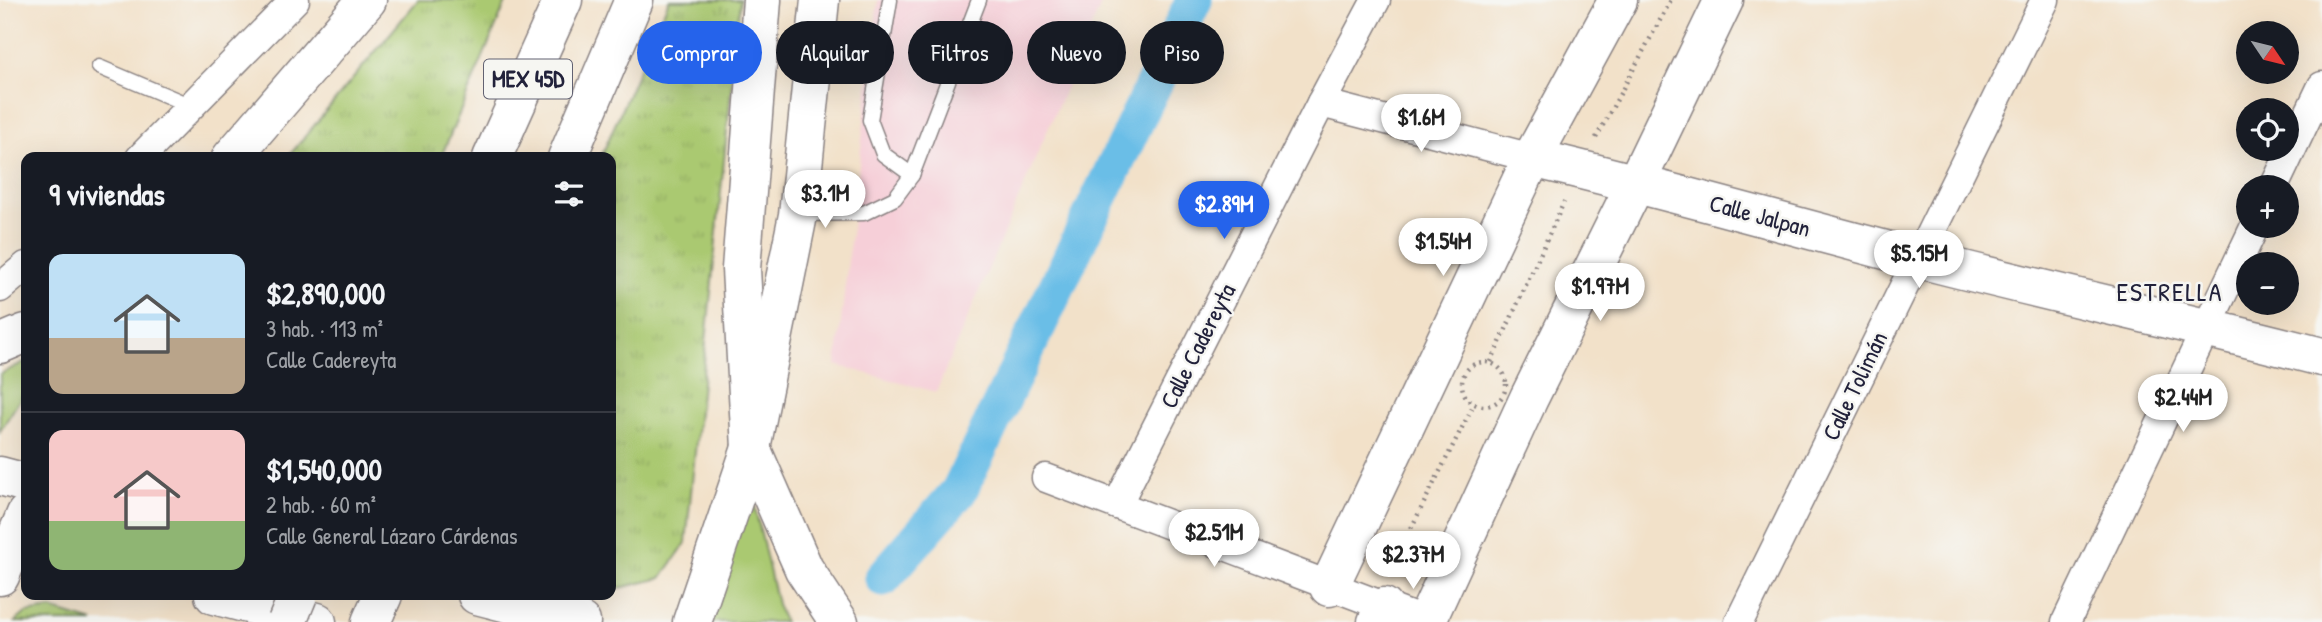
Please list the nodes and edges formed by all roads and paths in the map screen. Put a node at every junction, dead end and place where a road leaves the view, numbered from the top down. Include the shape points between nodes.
1 (295, 0) edge
2 (367, 0) edge
3 (563, 0) edge
4 (634, 0) edge
5 (762, 0) edge
6 (820, 0) edge
7 (890, 0) edge
8 (979, 0) edge
9 (1376, 0) edge
10 (1618, 0) edge
11 (1671, 0) edge
12 (1724, 0) edge
13 (2045, 0) edge
14 (99, 67) dead end
15 (2322, 86) edge
16 (1321, 103) junction
17 (191, 106) junction
18 (146, 152) edge
19 (236, 152) edge
20 (495, 152) edge
21 (570, 152) edge
22 (1532, 158) junction
23 (1580, 169) junction
24 (912, 175) junction
25 (2280, 175) edge
26 (1636, 183) junction
27 (798, 215) junction
28 (2249, 238) edge
29 (1917, 259) junction
30 (21, 270) edge
31 (0, 288) edge
32 (2207, 327) junction
33 (21, 335) edge
34 (0, 344) edge
35 (2322, 357) edge
36 (1491, 362) junction
37 (1474, 404) junction
38 (751, 448) junction
39 (0, 476) edge
40 (1046, 478) dead end
41 (21, 482) edge
42 (1117, 505) junction
43 (1329, 587) junction
44 (233, 600) edge
45 (296, 600) edge
46 (381, 600) edge
47 (496, 600) edge
48 (1378, 610) edge
49 (287, 622) edge
50 (317, 622) edge
51 (372, 622) edge
52 (581, 622) edge
53 (692, 622) edge
54 (839, 622) edge
55 (1426, 622) edge
56 (1739, 622) edge
57 (2066, 622) edge

1 - 17 street
2 - 19 main road
3 - 20 main road, MEX 45D
4 - 21 main road, MEX 45D
5 - 38 main road via 741,269
6 - 27 main road
7 - 24 lane via 870,120 883,154
8 - 24 lane
9 - 16 street, Calle Cadereyta
10 - 22 main road
11 - 23 path
12 - 26 main road
13 - 29 street, Calle Tolimán
14 - 17 lane
15 - 25 street
16 - 22 street, Calle Jalpan
16 - 42 street, Calle Cadereyta
17 - 18 street
22 - 23 main road, Calle Jalpan
22 - 43 main road
23 - 26 main road, Calle Jalpan
23 - 36 path
24 - 27 lane via 895,198 864,214
26 - 29 main road, Calle Jalpan
26 - 55 main road via 1529,398
27 - 38 main road
28 - 32 street
29 - 32 main road, Calle Jalpan
29 - 56 street, Calle Tolimán
30 - 31 street
32 - 35 main road, Calle Jalpan
32 - 57 street
33 - 34 main road
36 - 37 path via 1481,361 1465,372 1462,390
36 - 37 path via 1504,374 1506,389 1492,405
37 - 48 path
38 - 53 main road
38 - 54 main road via 804,569
39 - 41 main road
40 - 42 street
42 - 43 street
43 - 48 street
44 - 50 main road
45 - 49 main road, bridge
46 - 51 main road
47 - 52 main road
48 - 55 street

